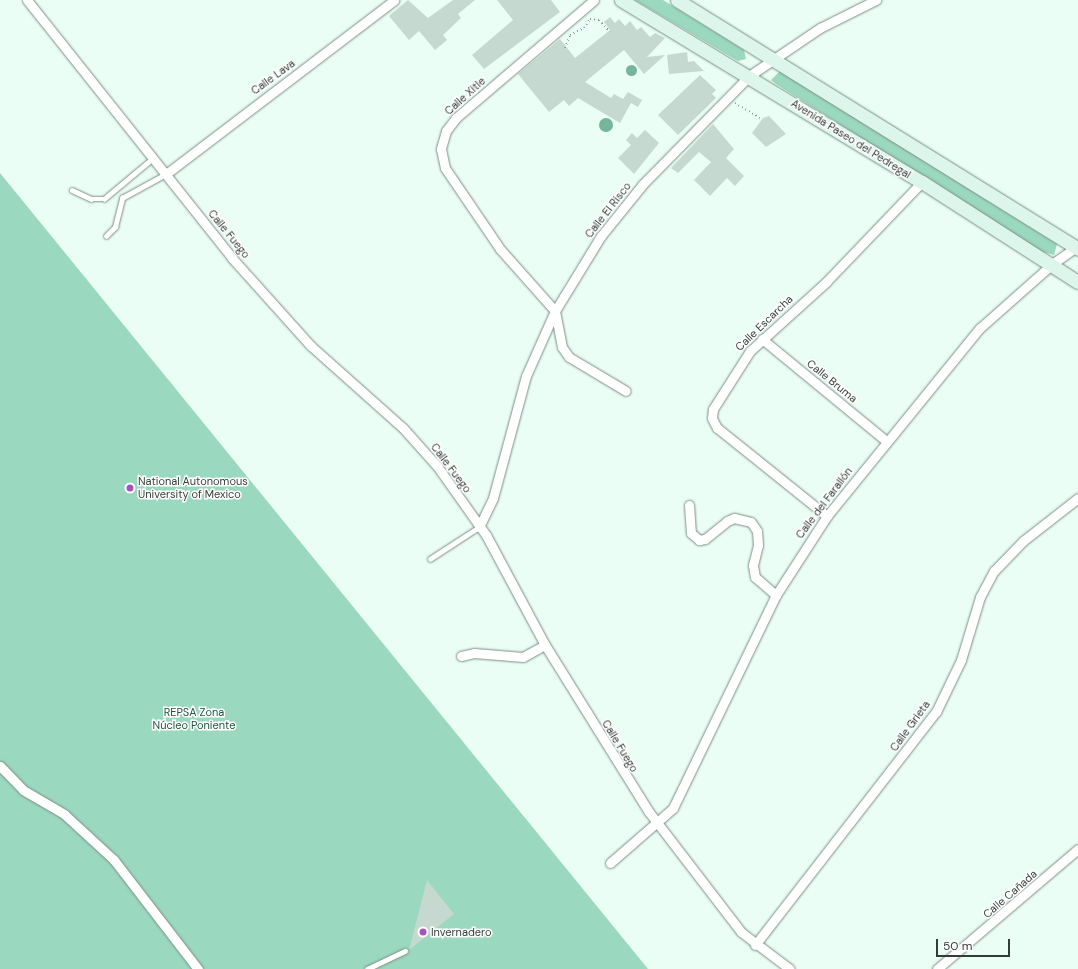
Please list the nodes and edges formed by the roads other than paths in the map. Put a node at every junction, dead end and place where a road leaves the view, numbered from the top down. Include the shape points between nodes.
1 (27, 0) edge
2 (394, 0) edge
3 (594, 0) edge
4 (622, 0) edge
5 (677, 0) edge
6 (876, 0) edge
7 (770, 58) junction
8 (749, 76) junction
9 (153, 158) junction
10 (166, 174) junction
11 (922, 182) junction
12 (72, 190) dead end
13 (106, 236) dead end
14 (1077, 248) edge
15 (1052, 264) junction
16 (1078, 282) edge
17 (556, 311) junction
18 (762, 339) junction
19 (626, 392) dead end
20 (886, 441) junction
21 (1078, 498) edge
22 (689, 505) dead end
23 (827, 516) junction
24 (479, 527) junction
25 (430, 559) dead end
26 (776, 595) junction
27 (545, 645) junction
28 (461, 656) dead end
29 (0, 766) edge
30 (658, 825) junction
31 (1078, 849) edge
32 (610, 863) dead end
33 (755, 945) junction
34 (405, 951) dead end
35 (198, 969) edge
36 (367, 969) edge
37 (790, 969) edge
38 (937, 969) edge

1 - 9 street, Calle Fuego
2 - 10 street, Calle Lava
3 - 17 street, Calle Xitle via 456,118 446,131 441,149 445,168 500,249
4 - 8 main road, Avenida Paseo del Pedregal
5 - 7 main road
6 - 7 street, Calle El Risco
7 - 8 street, Calle El Risco
7 - 14 main road
8 - 11 main road, Avenida Paseo del Pedregal
8 - 17 street, Calle El Risco via 643,184 601,236
9 - 10 street, Calle Fuego
9 - 12 lane via 104,199 90,199
10 - 13 lane via 122,198 117,208 117,223
10 - 24 street, Calle Fuego via 232,258 311,346 403,428 437,466
11 - 15 main road, Avenida Paseo del Pedregal
11 - 18 street, Calle Escarcha via 826,282
14 - 15 street, Calle del Farallón
15 - 16 main road, Avenida Paseo del Pedregal
15 - 20 street, Calle del Farallón via 980,328
17 - 19 street via 562,347 569,356
17 - 24 street, Calle El Risco via 526,376 493,498
18 - 20 street, Calle Bruma
18 - 23 street, Calle Escarcha via 739,364 719,397 712,418 717,428
20 - 23 street, Calle del Farallón
21 - 33 street, Calle Grieta via 1023,541 994,571 980,597 961,660 936,712
22 - 26 street via 690,533 699,540 705,539 730,520 751,522 757,531 758,545 753,565 755,577
23 - 26 street, Calle del Farallón
24 - 25 lane
24 - 27 street, Calle Fuego
26 - 30 street, Calle del Farallón via 691,777 673,808
27 - 28 street via 523,657 474,653
27 - 30 street, Calle Fuego via 626,779
29 - 35 street via 23,790 64,814 114,860
30 - 32 street, Calle del Farallón
30 - 33 street, Calle Fuego via 705,888
31 - 38 street, Calle Cañada
33 - 37 street, Calle Fuego
34 - 36 lane

